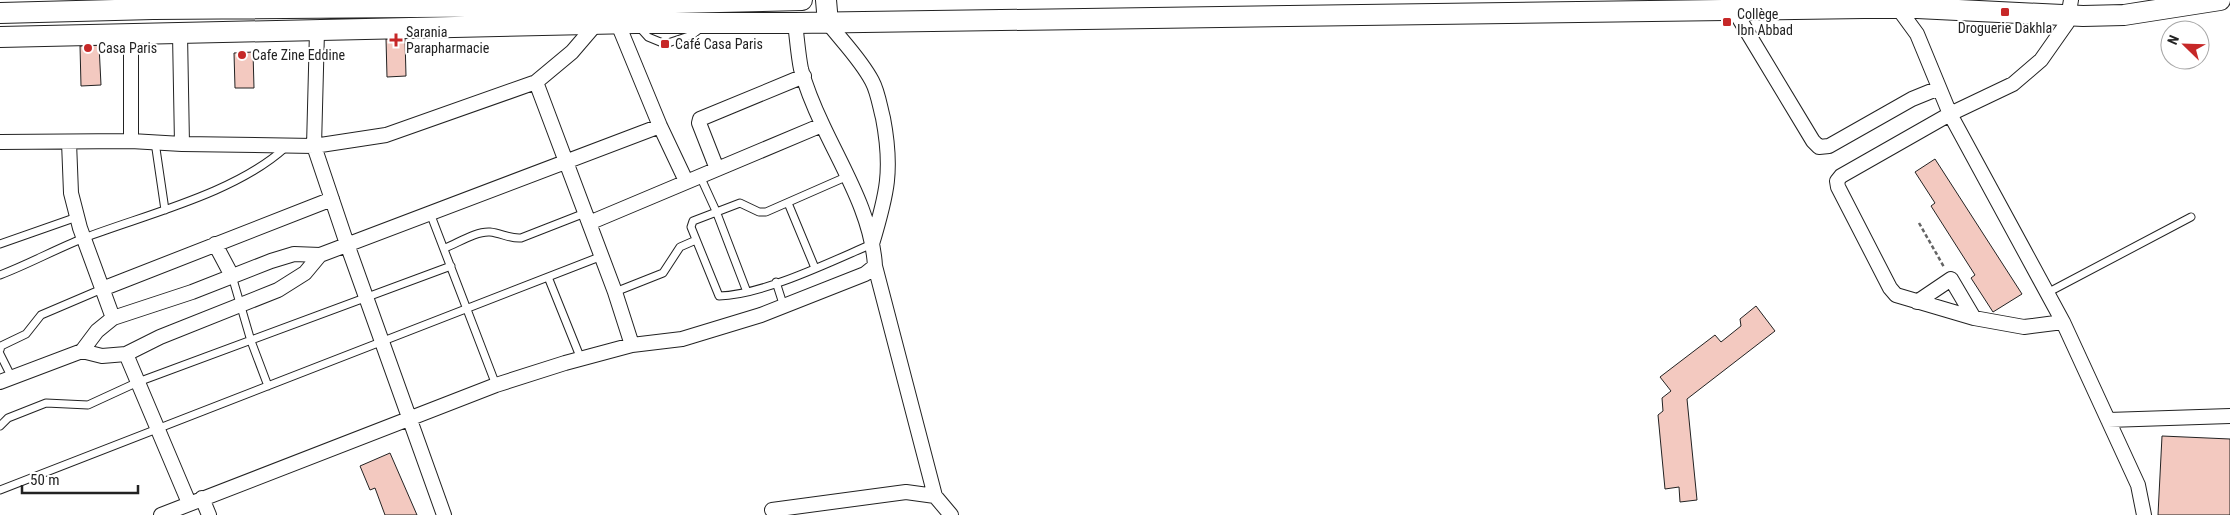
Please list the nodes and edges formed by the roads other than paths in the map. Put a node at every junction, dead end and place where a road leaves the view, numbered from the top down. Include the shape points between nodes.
1 (802, 0) edge
2 (826, 0) edge
3 (2220, 0) edge
4 (541, 3) edge
5 (1908, 4) edge
6 (153, 5) edge
7 (268, 5) edge
8 (49, 6) edge
9 (2070, 8) edge
10 (1734, 10) junction
11 (0, 13) edge
12 (626, 23) junction
13 (795, 23) junction
14 (828, 23) junction
15 (596, 24) junction
16 (317, 31) junction
17 (153, 34) junction
18 (180, 34) junction
19 (1917, 34) junction
20 (131, 36) junction
21 (0, 37) edge
22 (804, 76) junction
23 (536, 82) junction
24 (1939, 88) junction
25 (1950, 114) junction
26 (822, 125) junction
27 (660, 126) junction
28 (131, 141) junction
29 (0, 142) edge
30 (69, 142) junction
31 (155, 142) junction
32 (182, 144) junction
33 (288, 145) junction
34 (314, 146) junction
35 (566, 162) junction
36 (717, 169) junction
37 (700, 176) junction
38 (848, 176) junction
39 (686, 181) junction
40 (332, 199) junction
41 (788, 203) junction
42 (165, 210) junction
43 (716, 211) junction
44 (430, 213) junction
45 (77, 216) junction
46 (2191, 217) dead end
47 (587, 218) junction
48 (84, 238) junction
49 (696, 240) junction
50 (0, 244) edge
51 (215, 244) junction
52 (347, 244) junction
53 (872, 244) junction
54 (445, 248) junction
55 (320, 255) junction
56 (602, 256) junction
57 (451, 266) junction
58 (875, 266) junction
59 (815, 268) junction
60 (0, 275) edge
61 (232, 276) junction
62 (548, 277) junction
63 (776, 282) junction
64 (102, 289) junction
65 (615, 292) junction
66 (747, 292) junction
67 (2047, 292) junction
68 (367, 298) junction
69 (1916, 302) junction
70 (240, 306) junction
71 (784, 306) junction
72 (466, 309) junction
73 (112, 318) junction
74 (1974, 318) junction
75 (2063, 322) junction
76 (251, 341) junction
77 (383, 342) junction
78 (632, 346) junction
79 (0, 350) edge
80 (82, 351) junction
81 (0, 354) edge
82 (126, 354) junction
83 (581, 359) junction
84 (6, 380) edge
85 (138, 382) junction
86 (268, 386) junction
87 (496, 386) junction
88 (2230, 416) edge
89 (411, 418) junction
90 (2108, 420) junction
91 (0, 426) edge
92 (157, 428) junction
93 (0, 490) edge
94 (935, 496) junction
95 (196, 501) junction
96 (772, 510) dead end
97 (161, 515) edge
98 (209, 515) edge
99 (444, 515) edge
100 (951, 515) edge
101 (2144, 515) edge

1 - 4 main road
2 - 14 main road
3 - 9 main road via 2124,15
4 - 7 main road
5 - 9 main road
5 - 10 main road
5 - 19 street
5 - 19 street
6 - 7 main road
6 - 8 main road
6 - 17 street
8 - 11 main road
9 - 25 street via 2067,23 2042,60 2013,84
10 - 14 main road
10 - 24 street via 1819,147 1829,146 1912,99
12 - 13 main road
12 - 15 main road
12 - 27 street
13 - 14 main road
13 - 22 street
14 - 53 street via 873,82 881,108 889,175
15 - 16 main road
15 - 23 street via 572,52
16 - 18 main road
16 - 34 street
17 - 18 main road
17 - 20 main road
18 - 32 street
19 - 24 street
20 - 21 main road
20 - 28 street
22 - 26 street
22 - 36 street via 700,119
23 - 34 street via 386,135
23 - 35 street
24 - 25 street
25 - 67 street
25 - 69 street via 1837,181 1890,288 1896,295
26 - 36 street
26 - 38 street
27 - 35 street
27 - 39 street
28 - 30 street
28 - 31 street
29 - 30 street
30 - 45 street via 71,193
31 - 32 street
31 - 42 lane
32 - 33 street
33 - 34 street
33 - 42 lane via 256,171
34 - 40 street
35 - 44 street
35 - 47 street
36 - 37 street
37 - 39 street
37 - 43 lane
38 - 41 lane
38 - 53 street
39 - 47 street
40 - 51 street
40 - 52 street
41 - 43 lane via 766,212 740,204
41 - 59 lane
42 - 48 lane
43 - 49 lane via 691,224
43 - 66 lane
44 - 52 street
44 - 54 lane
45 - 48 street
45 - 50 lane
46 - 67 lane
47 - 54 lane via 521,238 483,233
47 - 56 street
48 - 60 lane
48 - 64 street
49 - 65 lane via 680,247 663,273
49 - 66 lane via 719,296
51 - 61 street
51 - 64 street
52 - 55 street
52 - 68 street
53 - 58 street
53 - 59 lane
54 - 57 lane
55 - 61 street via 294,254
55 - 70 street via 305,273 278,290
56 - 62 lane
56 - 65 street
57 - 68 lane
57 - 72 lane
58 - 71 street via 865,274
58 - 94 street
59 - 63 lane
61 - 70 lane
61 - 73 street
62 - 72 lane
62 - 83 lane
63 - 66 lane
63 - 71 lane
64 - 73 street
64 - 79 lane via 41,315 26,334 1,346
65 - 78 street
67 - 75 street
68 - 76 lane
68 - 77 street
69 - 74 street
69 - 74 street via 1951,279
70 - 76 lane
70 - 82 street
71 - 78 street via 682,339
72 - 77 lane
72 - 87 lane
73 - 80 street
74 - 75 street via 2024,327
75 - 90 street
76 - 85 lane
76 - 86 lane
77 - 86 lane
77 - 89 street
78 - 83 street
80 - 82 street via 102,356
80 - 84 street
81 - 84 lane
82 - 85 street
83 - 87 street
85 - 91 lane via 88,405 46,403 8,418
85 - 92 street
86 - 92 lane
87 - 89 street
88 - 90 street
89 - 95 street
89 - 99 street
90 - 101 street via 2138,485
92 - 93 lane
92 - 95 street
94 - 96 street via 906,492
94 - 100 street
95 - 97 street
95 - 98 street

